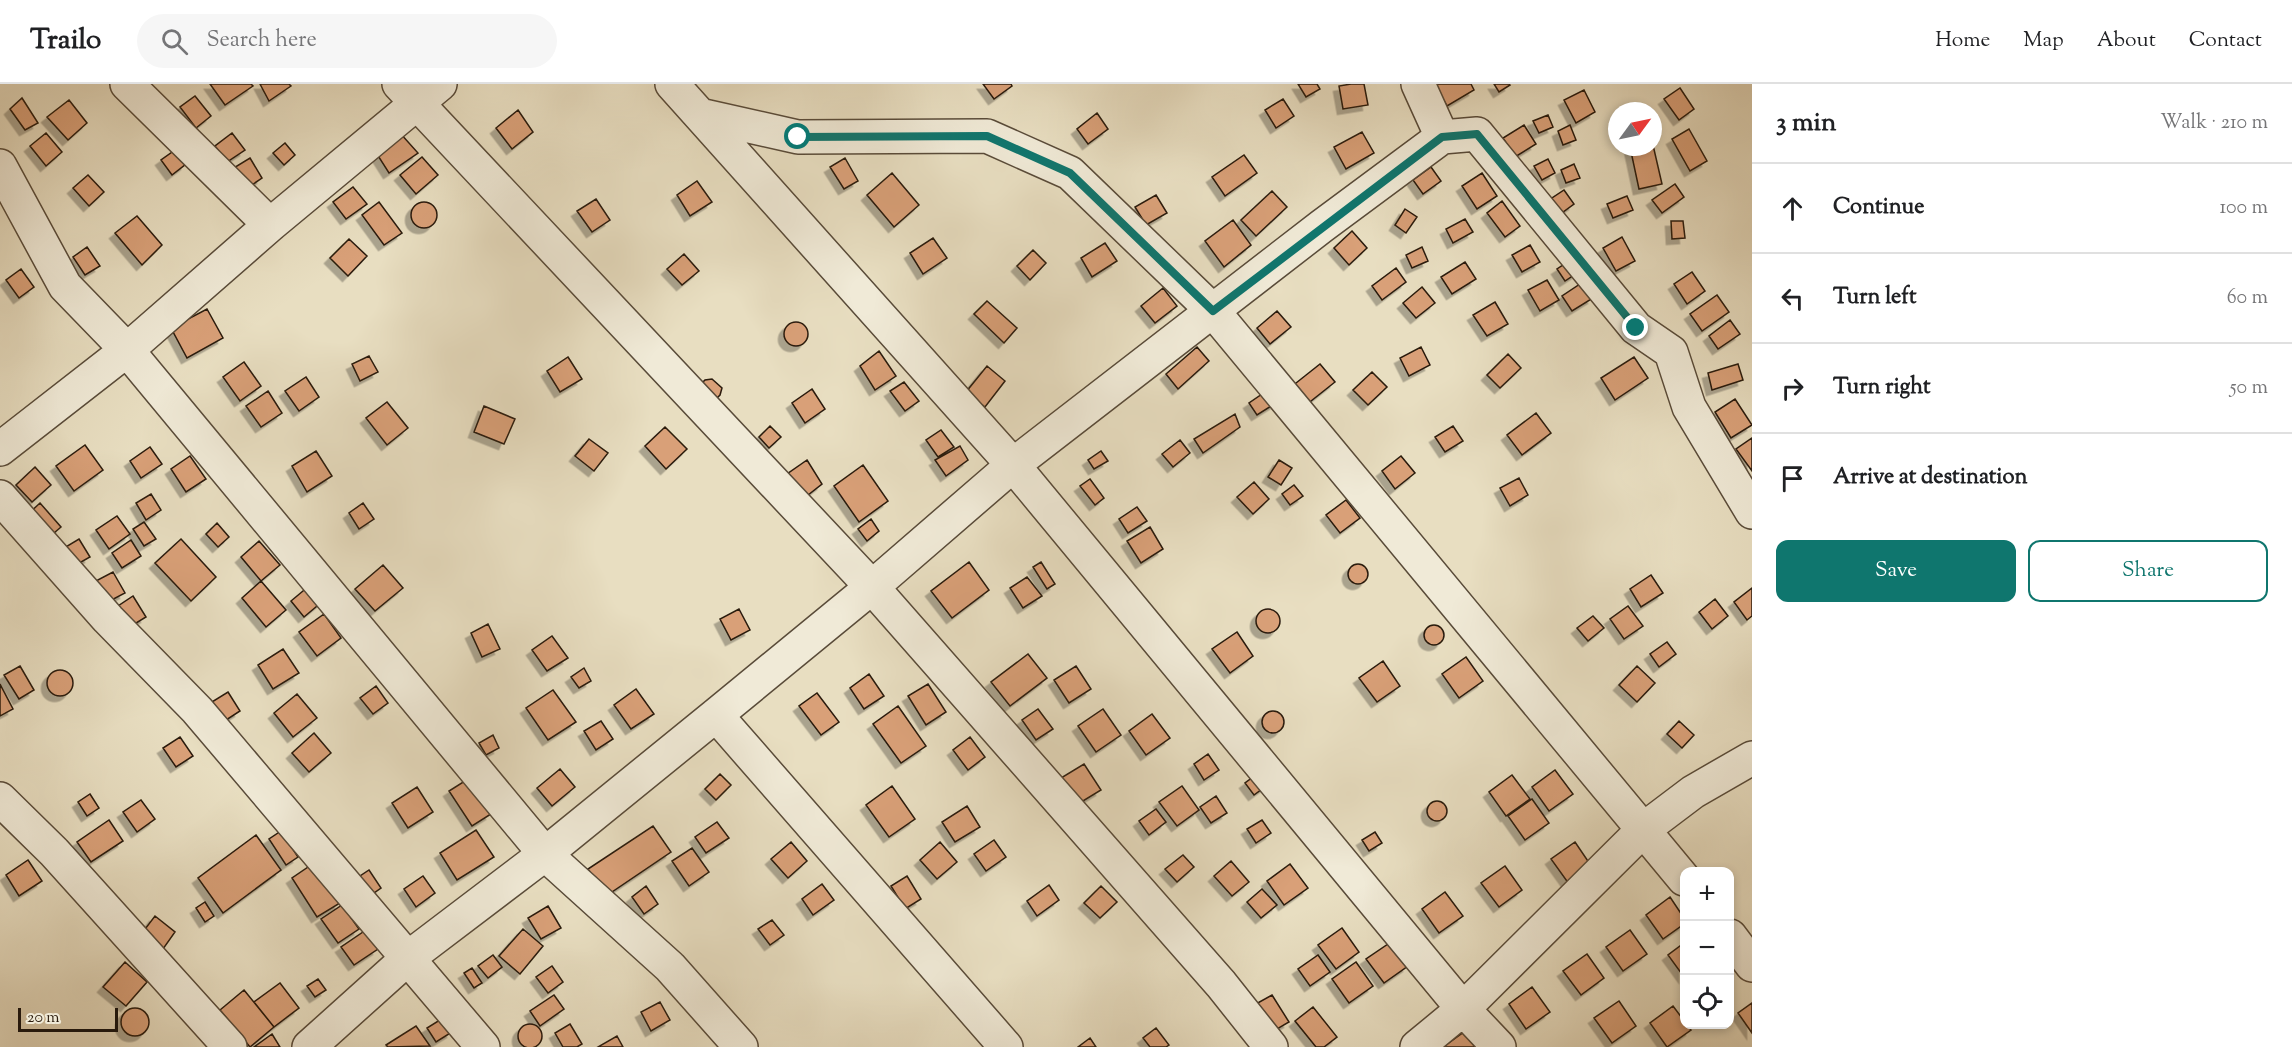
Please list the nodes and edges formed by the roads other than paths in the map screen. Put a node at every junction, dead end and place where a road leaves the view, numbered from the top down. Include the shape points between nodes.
1 (127, 84) edge
2 (672, 84) edge
3 (1418, 84) edge
4 (418, 90) edge
5 (700, 115) junction
6 (1442, 137) junction
7 (0, 166) edge
8 (270, 225) junction
9 (1213, 311) junction
10 (126, 350) junction
11 (0, 449) edge
12 (1013, 465) junction
13 (0, 497) edge
14 (1752, 512) edge
15 (872, 587) junction
16 (716, 715) junction
17 (1752, 758) edge
18 (0, 799) edge
19 (1644, 829) junction
20 (545, 854) junction
21 (1680, 874) edge
22 (1734, 941) edge
23 (408, 958) junction
24 (1752, 965) edge
25 (1463, 1009) junction
26 (230, 1047) edge
27 (309, 1047) edge
28 (483, 1047) edge
29 (741, 1047) edge
30 (1006, 1047) edge
31 (1271, 1047) edge
32 (1417, 1047) edge
33 (1499, 1047) edge

1 - 8 street
2 - 5 street
3 - 6 street
4 - 8 street
4 - 15 street
5 - 9 street via 798,137 987,136 1070,173
5 - 12 street
6 - 9 street
6 - 14 street via 1477,134 1636,328 1671,352 1689,407
7 - 10 street via 65,286
8 - 10 street
9 - 12 street
9 - 19 street
10 - 11 street
10 - 20 street
12 - 15 street
12 - 25 street
13 - 23 street via 108,619 197,710
15 - 16 street
15 - 31 street via 1221,984
16 - 20 street
16 - 30 street
17 - 19 street via 1693,792
18 - 26 street via 54,852
19 - 21 street
19 - 25 street
20 - 23 street
20 - 29 street via 670,967
22 - 24 street
23 - 27 street
23 - 28 street
25 - 32 street
25 - 33 street

